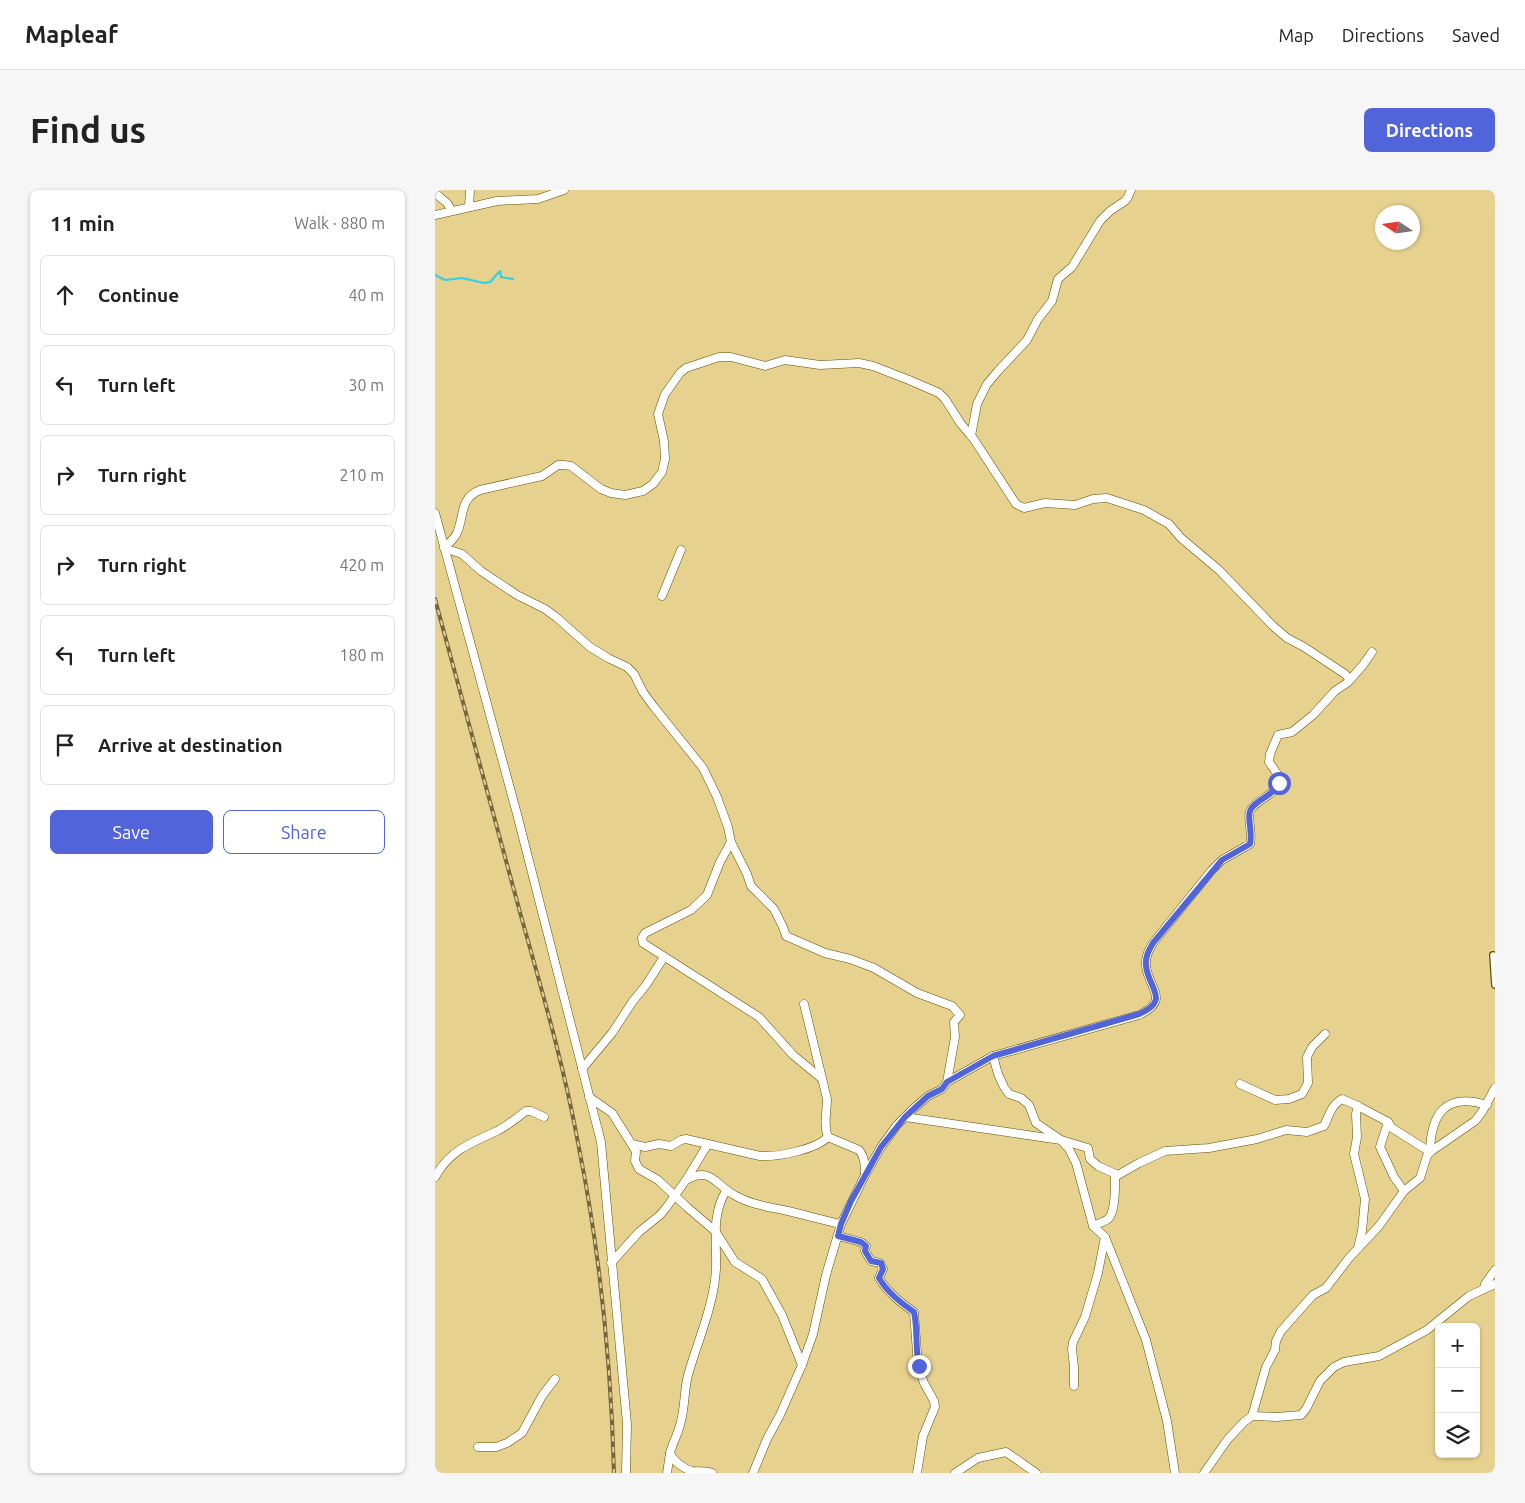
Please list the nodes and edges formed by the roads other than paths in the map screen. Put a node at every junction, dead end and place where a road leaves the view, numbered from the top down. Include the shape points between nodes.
1 (470, 190) edge
2 (564, 190) edge
3 (1131, 190) edge
4 (435, 193) edge
5 (469, 207) junction
6 (452, 211) junction
7 (435, 215) edge
8 (971, 436) junction
9 (435, 513) edge
10 (444, 548) junction
11 (681, 550) dead end
12 (662, 596) dead end
13 (1372, 652) dead end
14 (1349, 681) junction
15 (731, 842) junction
16 (1493, 955) dead end
17 (664, 957) junction
18 (1495, 985) edge
19 (804, 1004) dead end
20 (1325, 1034) dead end
21 (993, 1056) junction
22 (582, 1069) junction
23 (821, 1078) junction
24 (947, 1082) junction
25 (1240, 1084) dead end
26 (1495, 1088) edge
27 (589, 1097) junction
28 (1487, 1105) junction
29 (1358, 1106) junction
30 (544, 1117) dead end
31 (905, 1117) junction
32 (1388, 1122) junction
33 (828, 1137) junction
34 (1061, 1140) junction
35 (632, 1144) junction
36 (708, 1144) junction
37 (1430, 1152) junction
38 (865, 1175) junction
39 (1115, 1175) junction
40 (435, 1177) edge
41 (686, 1180) junction
42 (726, 1191) junction
43 (1404, 1191) junction
44 (674, 1196) junction
45 (841, 1224) junction
46 (1093, 1226) junction
47 (715, 1231) junction
48 (838, 1236) junction
49 (1105, 1236) junction
50 (1358, 1248) junction
51 (611, 1263) junction
52 (1495, 1270) edge
53 (1495, 1284) edge
54 (1484, 1288) junction
55 (802, 1365) junction
56 (555, 1379) dead end
57 (1074, 1386) dead end
58 (1252, 1416) junction
59 (478, 1448) dead end
60 (670, 1453) junction
61 (626, 1473) edge
62 (667, 1473) edge
63 (712, 1473) edge
64 (753, 1473) edge
65 (917, 1473) edge
66 (955, 1473) edge
67 (1035, 1473) edge
68 (1175, 1473) edge
69 (1204, 1473) edge

1 - 5 street
2 - 5 street via 537,199 497,201
3 - 8 street via 1125,201 1100,221 1072,267 1058,279 1054,297 1027,340 987,384 977,404
4 - 6 street
5 - 6 street
6 - 7 street
8 - 10 street via 939,393 873,366 859,363 820,365 785,360 765,366 719,357 686,368 665,394 658,414 665,459 662,472 643,491 625,495 611,493 571,466 558,465 542,476 473,493 467,498 456,535
8 - 14 street via 1018,506 1045,503 1075,505 1107,498 1144,510 1169,524 1273,626 1347,676
9 - 10 street
10 - 15 street via 462,554 517,595 545,609 590,647 634,674 654,707 703,768 728,826
10 - 22 street
11 - 12 street
13 - 14 street
14 - 21 street via 1292,732 1278,735 1269,765 1279,783 1250,812 1250,844 1222,860 1212,870 1153,943 1147,956 1146,966 1155,988 1153,1006 1139,1014
15 - 17 street via 707,895 691,910 645,933 642,938 643,943
15 - 24 street via 751,886 774,909 786,936 825,953 874,968 917,993 952,1006 960,1015 954,1022 955,1037
16 - 18 street
17 - 22 street via 612,1033
17 - 23 street via 759,1017 793,1055
19 - 23 street
20 - 25 street via 1312,1046 1307,1057 1308,1082 1302,1094 1275,1100
21 - 24 street
21 - 34 street via 1009,1094 1029,1105 1035,1123
22 - 27 street
23 - 33 street via 827,1099 825,1130
24 - 31 street
26 - 28 street
27 - 35 street via 612,1113
27 - 51 street via 601,1142
28 - 37 street via 1469,1127
28 - 37 street via 1468,1100 1444,1107 1433,1130
29 - 32 street
29 - 39 street via 1342,1099 1329,1112 1324,1126 1310,1132 1286,1130 1209,1148 1165,1151
29 - 50 street via 1354,1154 1365,1199
30 - 40 street via 526,1111 453,1154
31 - 34 street
31 - 38 street via 881,1147
32 - 37 street via 1392,1128
32 - 43 street via 1380,1147 1393,1177
33 - 36 street via 809,1147 770,1156
33 - 38 street via 863,1154
34 - 39 street via 1088,1148 1090,1159
34 - 46 street via 1076,1163
35 - 36 street via 671,1146 687,1139
35 - 44 street via 639,1169 659,1180
36 - 41 street
37 - 43 street via 1420,1178
38 - 45 street
39 - 46 street via 1110,1217
41 - 42 street via 703,1174 714,1179
41 - 44 street
42 - 45 street via 756,1204
42 - 47 street via 719,1205
43 - 50 street via 1379,1226
44 - 47 street
44 - 51 street via 660,1215 639,1232
45 - 48 street
46 - 49 street
47 - 55 street via 735,1262 762,1279
47 - 60 street via 715,1280 688,1377 681,1421
48 - 55 street
48 - 65 street via 866,1246 865,1251 871,1261 881,1263 883,1269 879,1278 884,1287 914,1312 917,1358 935,1401 923,1436
49 - 57 street via 1085,1317 1073,1342
49 - 68 street via 1146,1340 1165,1411
50 - 58 street via 1326,1288 1313,1295 1281,1331 1266,1367
51 - 61 street via 627,1424
52 - 54 street
53 - 54 street
54 - 58 street via 1417,1336 1379,1356 1351,1360 1334,1367 1320,1381 1301,1415
55 - 64 street
56 - 59 street via 522,1433 507,1443
58 - 69 street via 1228,1439
60 - 62 street
60 - 63 street via 691,1471
66 - 67 street via 978,1458 1006,1452

